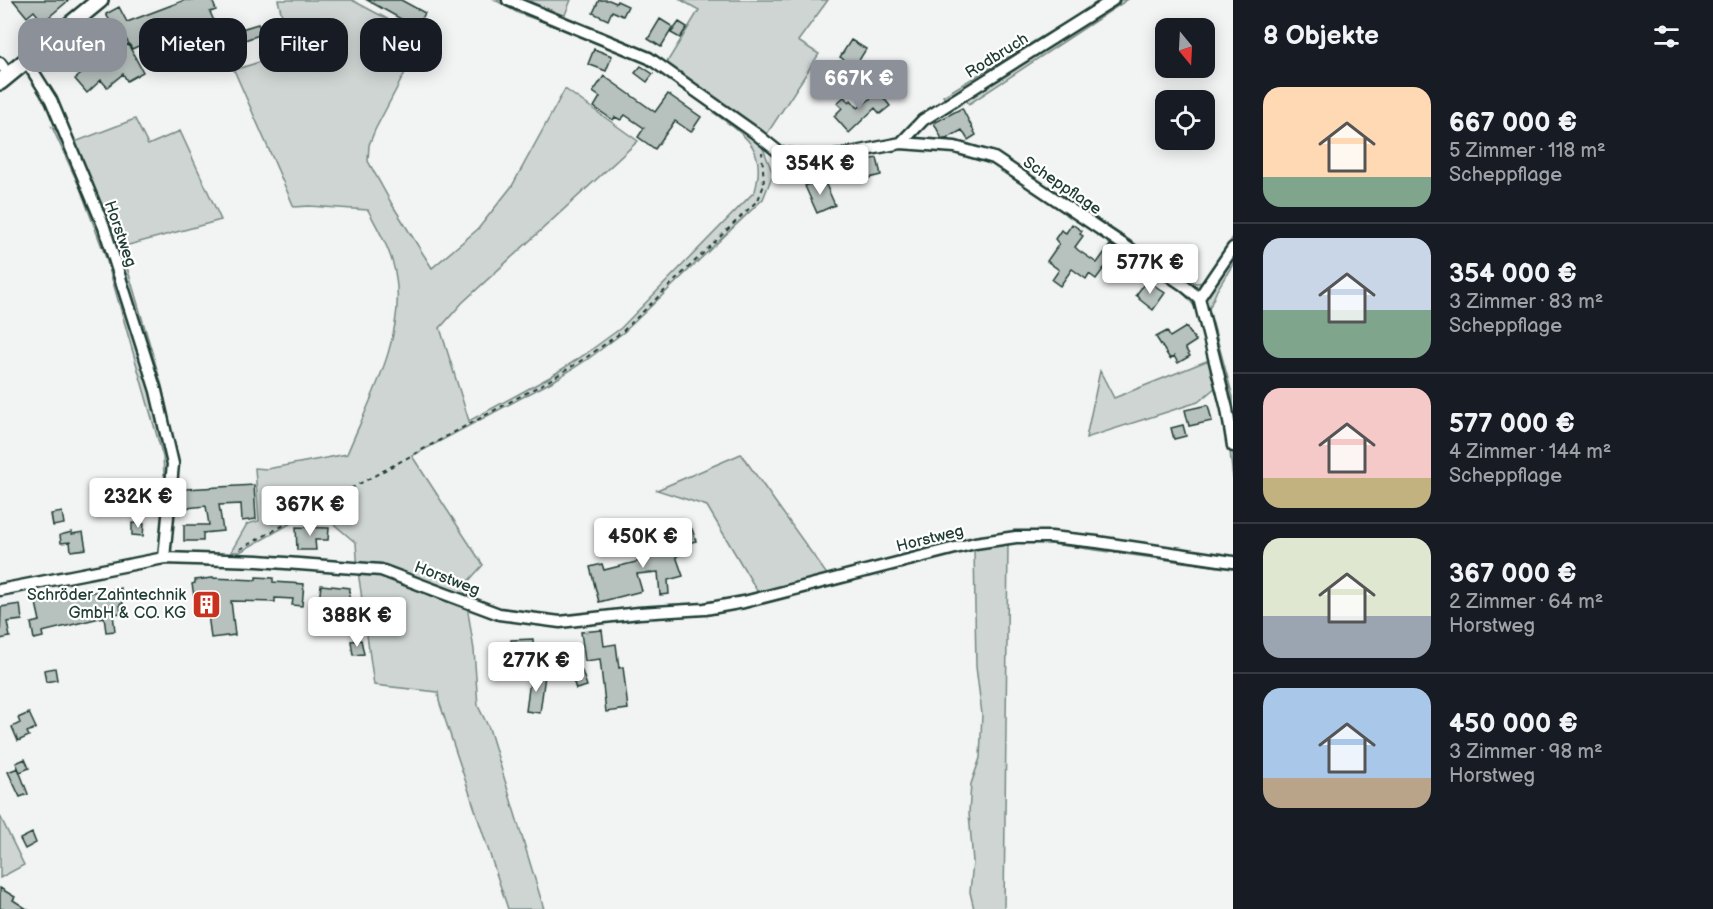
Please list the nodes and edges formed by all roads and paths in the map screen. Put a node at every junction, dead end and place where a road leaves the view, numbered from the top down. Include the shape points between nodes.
1 (100, 0) edge
2 (508, 0) edge
3 (1113, 0) edge
4 (79, 18) edge
5 (18, 69) edge
6 (33, 72) edge
7 (0, 82) edge
8 (913, 130) junction
9 (755, 133) junction
10 (901, 143) junction
11 (920, 144) junction
12 (1233, 248) edge
13 (1198, 298) junction
14 (1233, 446) edge
15 (164, 558) junction
16 (222, 559) junction
17 (1233, 562) edge
18 (0, 590) edge

1 - 4 main road
2 - 9 street, Scheppflage via 649,58
3 - 8 street, Rodbruch
5 - 7 main road
6 - 15 street, Horstweg via 51,100 104,227 156,391 173,464
8 - 10 street, Rodbruch
8 - 11 street
9 - 10 street, Scheppflage via 780,153 825,158
9 - 16 path via 764,168 764,185 758,200 623,331 550,380
10 - 11 street, Scheppflage
11 - 13 street, Scheppflage via 955,147 994,158
12 - 13 street
13 - 14 street
15 - 16 street, Horstweg
15 - 18 street
16 - 17 street, Horstweg via 381,570 499,614 560,622 705,609 975,543 1016,537 1086,540

